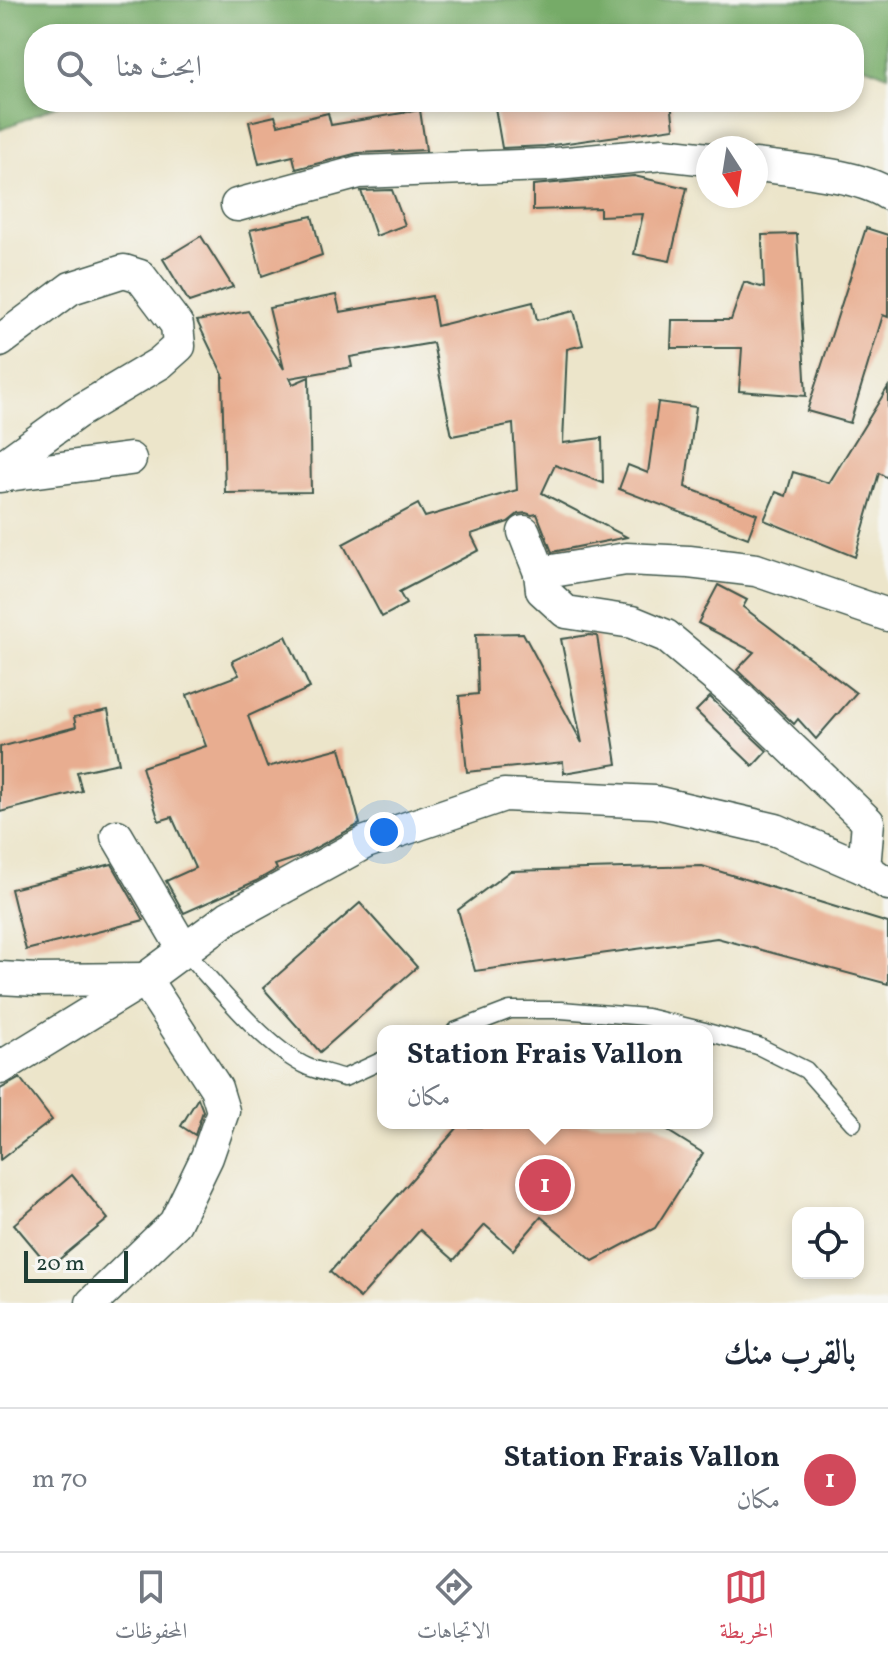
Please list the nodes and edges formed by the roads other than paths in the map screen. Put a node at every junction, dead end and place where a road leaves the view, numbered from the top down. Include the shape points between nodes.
1 (696, 158) edge
2 (768, 166) edge
3 (888, 194) edge
4 (237, 205) dead end
5 (0, 341) edge
6 (130, 459) dead end
7 (0, 468) edge
8 (0, 476) edge
9 (524, 532) dead end
10 (540, 573) junction
11 (888, 615) edge
12 (117, 836) dead end
13 (880, 866) edge
14 (184, 950) junction
15 (0, 978) edge
16 (145, 979) junction
17 (471, 1025) edge
18 (681, 1025) edge
19 (713, 1033) edge
20 (377, 1063) edge
21 (0, 1068) edge
22 (853, 1123) dead end
23 (92, 1303) edge

1 - 4 street via 663,154 546,165 359,172
2 - 3 street via 822,173
5 - 7 street via 71,288 124,271 140,276 177,325 179,346
6 - 8 street
9 - 10 street
10 - 11 street via 626,559 756,570
10 - 13 street via 542,590 566,612 632,622 666,636 731,690 868,822
12 - 14 street
13 - 14 street via 776,830 655,802 504,795 366,842 229,917
14 - 16 street
14 - 20 lane via 278,1048 306,1066 344,1078
15 - 16 street
16 - 21 street
16 - 23 street via 216,1088 223,1111 175,1223
17 - 18 lane via 510,1010 561,1010
19 - 22 lane via 758,1046 806,1070

